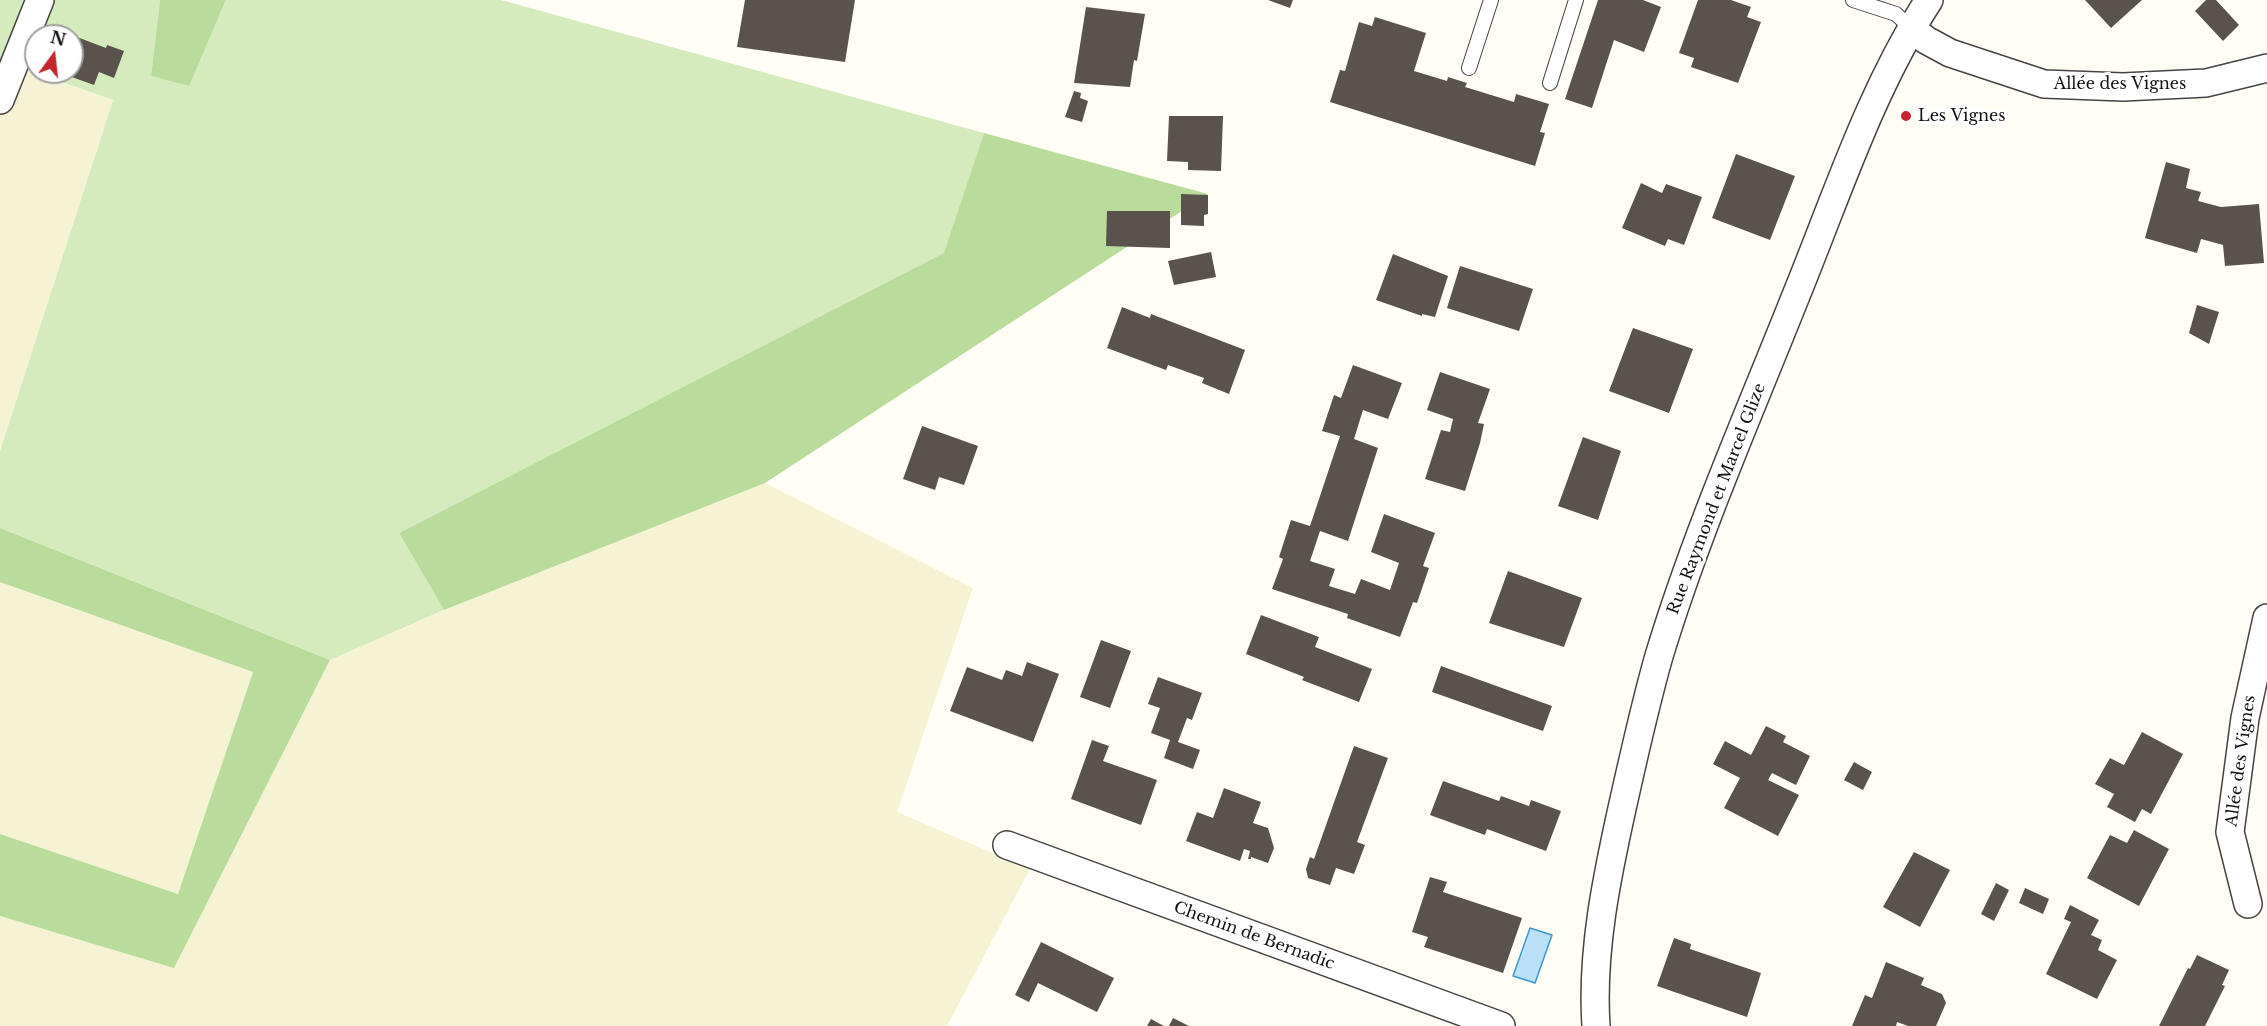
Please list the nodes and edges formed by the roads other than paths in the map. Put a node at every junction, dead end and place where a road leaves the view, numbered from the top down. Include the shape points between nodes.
1 (40, 0) edge
2 (1491, 0) edge
3 (1576, 0) edge
4 (1853, 0) edge
5 (1929, 0) edge
6 (1911, 28) junction
7 (1469, 68) dead end
8 (2267, 68) edge
9 (1550, 83) dead end
10 (0, 100) edge
11 (2267, 618) edge
12 (2256, 722) edge
13 (1007, 845) dead end
14 (2248, 904) dead end
15 (1501, 1026) edge
16 (1596, 1026) edge

1 - 10 street
2 - 7 lane
3 - 9 lane
4 - 6 lane via 1896,14
5 - 6 street, Rue Raymond et Marcel Glize
6 - 8 street, Allée des Vignes via 1950,53 2044,84 2122,87 2206,83
6 - 16 street, Rue Raymond et Marcel Glize via 1879,89 1679,594 1636,744 1607,885 1596,957
11 - 12 street, Allée des Vignes
12 - 14 street, Allée des Vignes via 2230,832
13 - 15 street, Chemin de Bernadic

